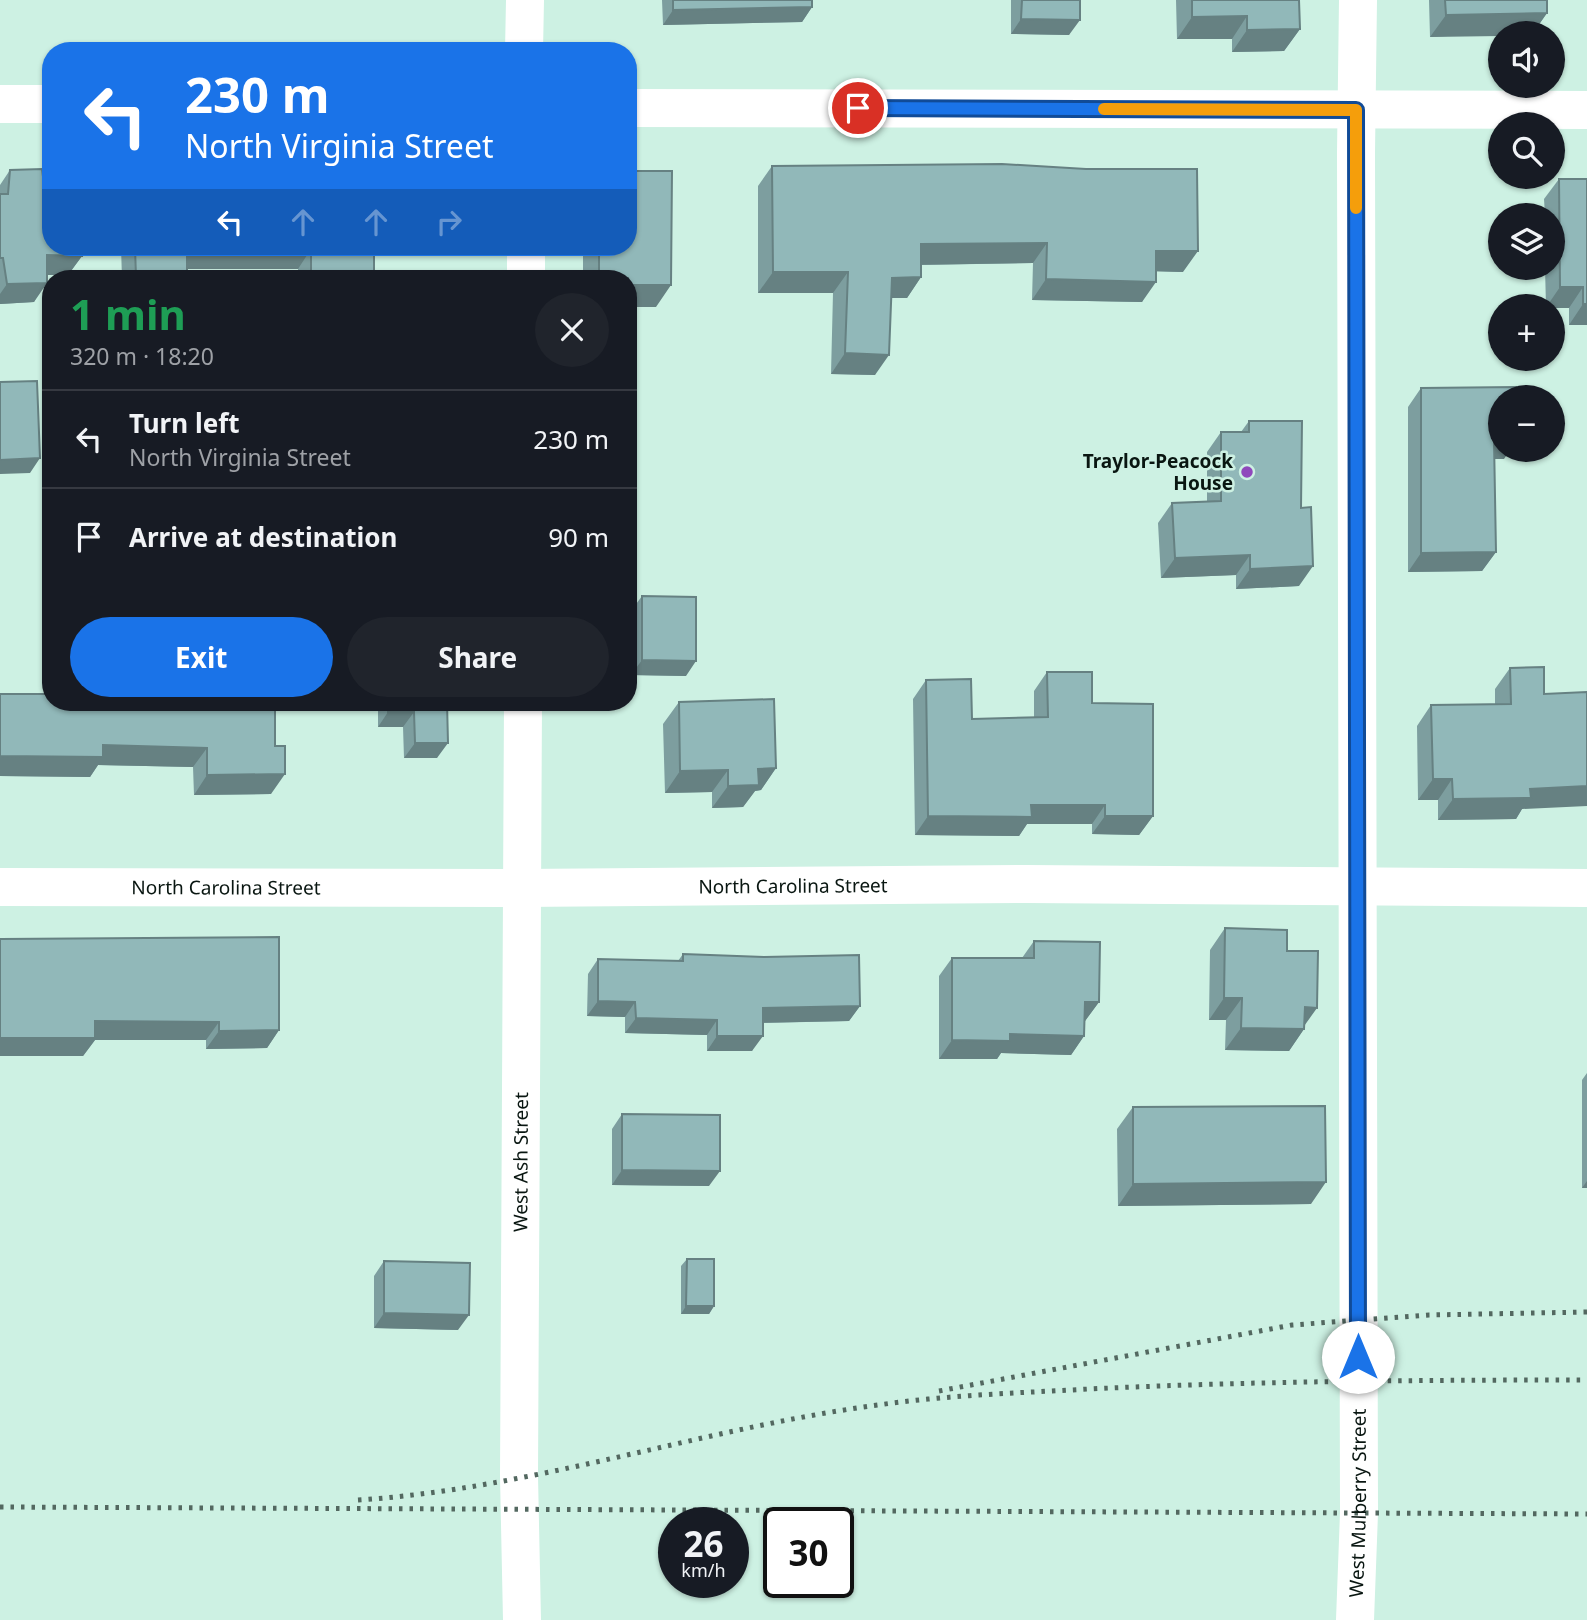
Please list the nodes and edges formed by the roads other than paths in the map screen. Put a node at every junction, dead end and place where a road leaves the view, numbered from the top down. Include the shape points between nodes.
1 (524, 0) edge
2 (1358, 0) edge
3 (524, 42) edge
4 (0, 104) edge
5 (42, 104) edge
6 (637, 108) edge
7 (1356, 110) junction
8 (1587, 110) edge
9 (523, 711) edge
10 (0, 887) edge
11 (521, 888) junction
12 (1587, 888) edge
13 (1358, 889) junction
14 (522, 1620) edge
15 (1355, 1620) edge

1 - 3 street
2 - 7 street, West Mulberry Street
4 - 5 street
6 - 7 street
7 - 8 street
7 - 13 street, West Mulberry Street
9 - 11 street, West Ash Street
10 - 11 street, North Carolina Street
11 - 13 street, North Carolina Street via 1026,884
11 - 14 street, West Ash Street
12 - 13 street, North Carolina Street
13 - 15 street, West Mulberry Street via 1359,1513

